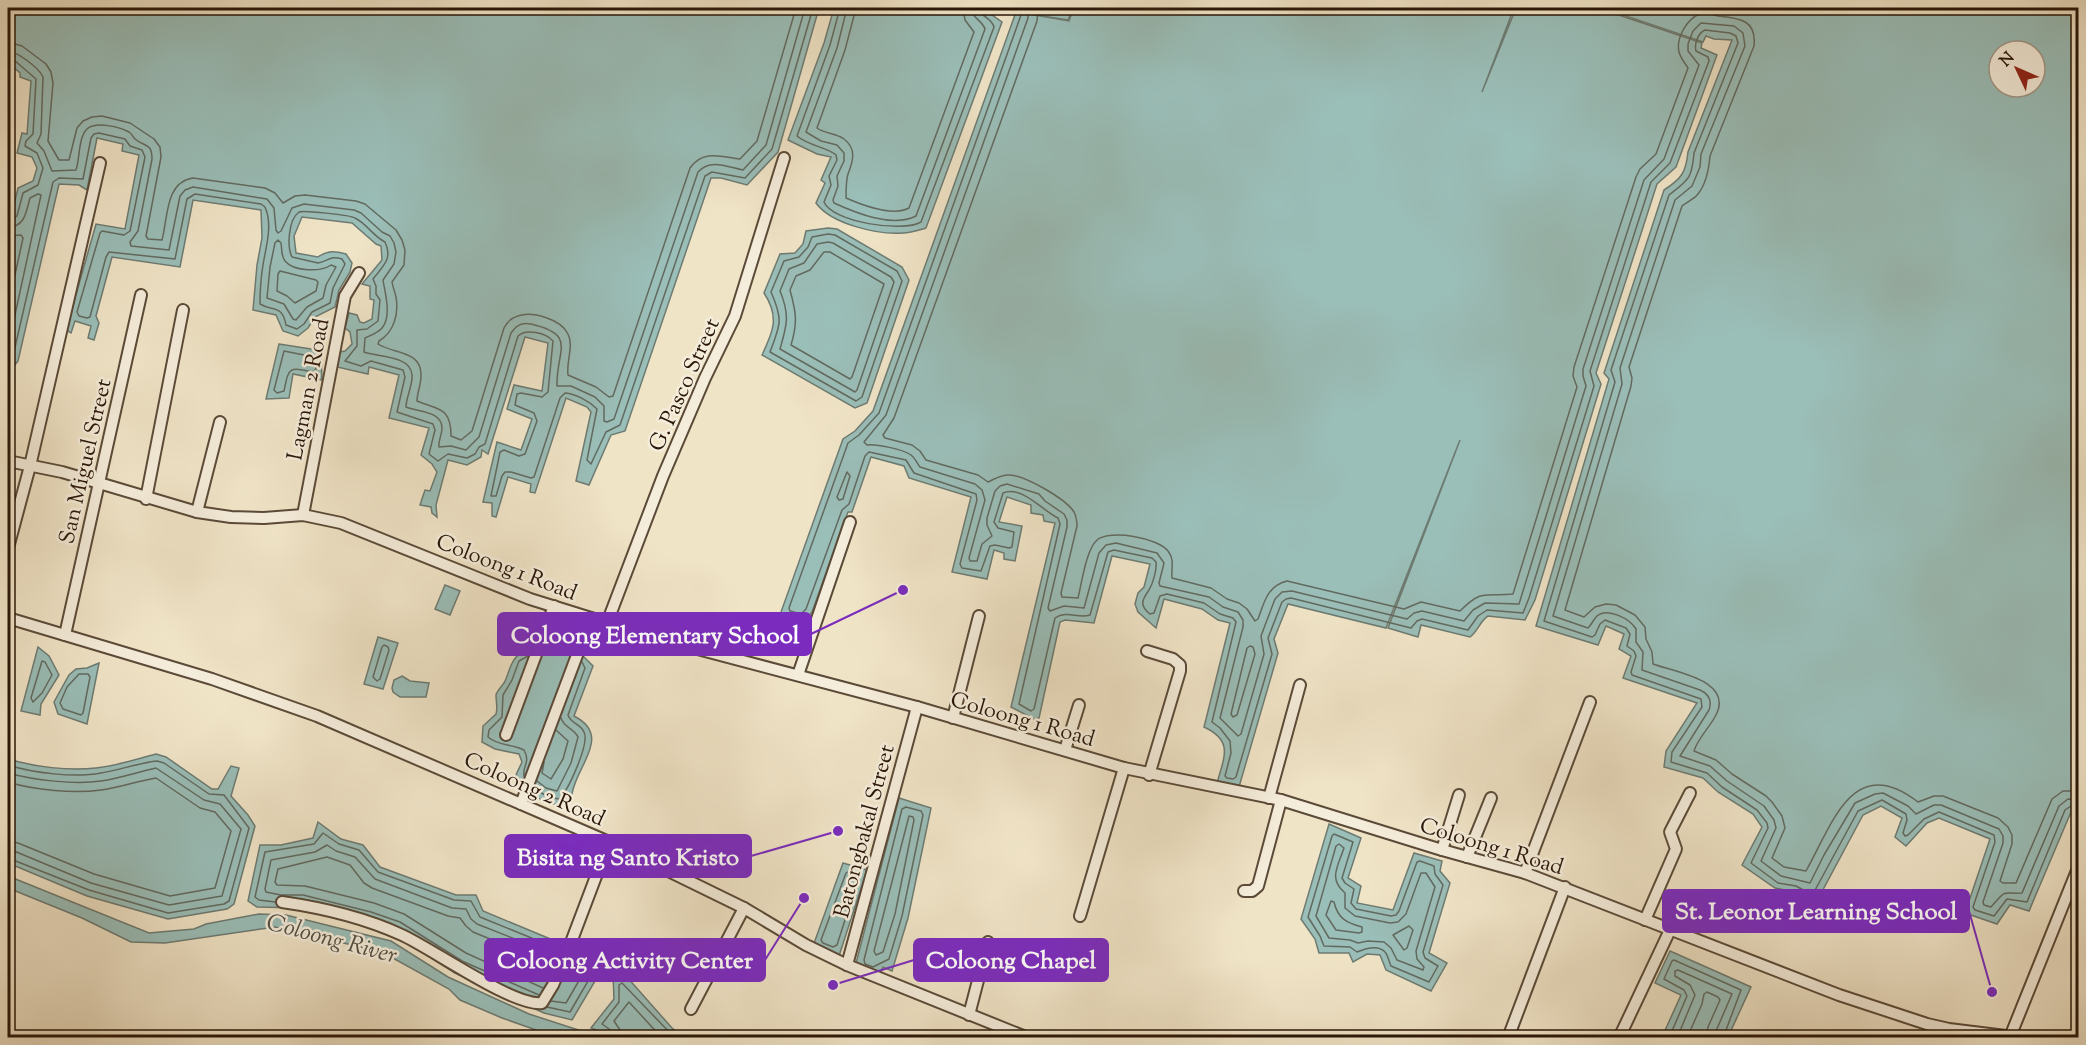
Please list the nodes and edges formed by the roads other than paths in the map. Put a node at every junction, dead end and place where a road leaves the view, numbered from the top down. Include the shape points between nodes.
1 (784, 158) dead end
2 (100, 163) dead end
3 (358, 273) dead end
4 (141, 295) dead end
5 (183, 310) dead end
6 (220, 422) dead end
7 (8, 461) edge
8 (30, 466) junction
9 (99, 483) junction
10 (146, 499) junction
11 (196, 512) junction
12 (303, 515) junction
13 (850, 522) dead end
14 (8, 548) edge
15 (554, 606) junction
16 (979, 616) dead end
17 (8, 618) edge
18 (591, 618) junction
19 (607, 623) junction
20 (64, 635) junction
21 (1147, 651) dead end
22 (798, 675) junction
23 (1300, 685) dead end
24 (1590, 702) dead end
25 (1079, 705) dead end
26 (917, 707) junction
27 (953, 718) junction
28 (506, 735) dead end
29 (1065, 750) junction
30 (1124, 768) junction
31 (1149, 775) junction
32 (1690, 793) dead end
33 (1459, 795) dead end
34 (1269, 798) junction
35 (1491, 798) dead end
36 (1281, 800) junction
37 (521, 804) junction
38 (609, 842) junction
39 (1442, 850) junction
40 (1467, 857) junction
41 (2079, 868) edge
42 (1525, 873) junction
43 (1565, 887) junction
44 (1244, 891) dead end
45 (282, 902) dead end
46 (744, 908) junction
47 (1080, 916) dead end
48 (1645, 920) junction
49 (1670, 930) junction
50 (988, 942) dead end
51 (847, 965) junction
52 (691, 1009) dead end
53 (969, 1015) junction
54 (2010, 1037) edge
55 (1028, 1038) edge
56 (1508, 1038) edge
57 (1618, 1038) edge
58 (2022, 1038) edge

1 - 19 street, G. Pasco Street via 735,316 663,476
2 - 8 street
3 - 12 street, Lagman 2 Road via 345,296
4 - 9 street, San Miguel Street
5 - 10 street
6 - 11 street
7 - 8 street, Coloong 1 Road
8 - 9 street, Coloong 1 Road
8 - 14 street
9 - 10 street, Coloong 1 Road
9 - 20 street, San Miguel Street
10 - 11 street, Coloong 1 Road
11 - 12 street, Coloong 1 Road via 264,518
12 - 15 street, Coloong 1 Road via 341,523
13 - 22 street
15 - 18 street, Coloong 1 Road
15 - 28 street
16 - 27 street
17 - 20 street, Coloong 2 Road
18 - 19 street, Coloong 1 Road
18 - 37 street
19 - 22 street, Coloong 1 Road
20 - 37 street, Coloong 2 Road via 212,679 317,716
21 - 31 street via 1180,665
22 - 26 street, Coloong 1 Road
23 - 34 street
24 - 42 street
25 - 29 street
26 - 27 street, Coloong 1 Road
26 - 51 street, Batongbakal Street
27 - 29 street, Coloong 1 Road
29 - 30 street, Coloong 1 Road
30 - 31 street, Coloong 1 Road
30 - 47 street
31 - 34 street, Coloong 1 Road
32 - 48 street via 1670,832 1676,849
33 - 39 street
34 - 36 street, Coloong 1 Road
35 - 40 street
36 - 39 street, Coloong 1 Road
36 - 44 street via 1258,886
37 - 38 street, Coloong 2 Road
38 - 45 street via 570,945 542,1003 524,1000 403,935 359,918
38 - 46 street, Coloong 2 Road
39 - 40 street, Coloong 1 Road
40 - 42 street, Coloong 1 Road
41 - 54 street
42 - 43 street, Coloong 1 Road
43 - 48 street, Coloong 1 Road
43 - 56 street
46 - 51 street, Coloong 2 Road
46 - 52 street
48 - 49 street, Coloong 1 Road
49 - 54 street, Coloong 1 Road via 1927,1024
49 - 57 street
50 - 53 street
51 - 53 street, Coloong 2 Road
53 - 55 street, Coloong 2 Road
54 - 58 street, Coloong 1 Road

